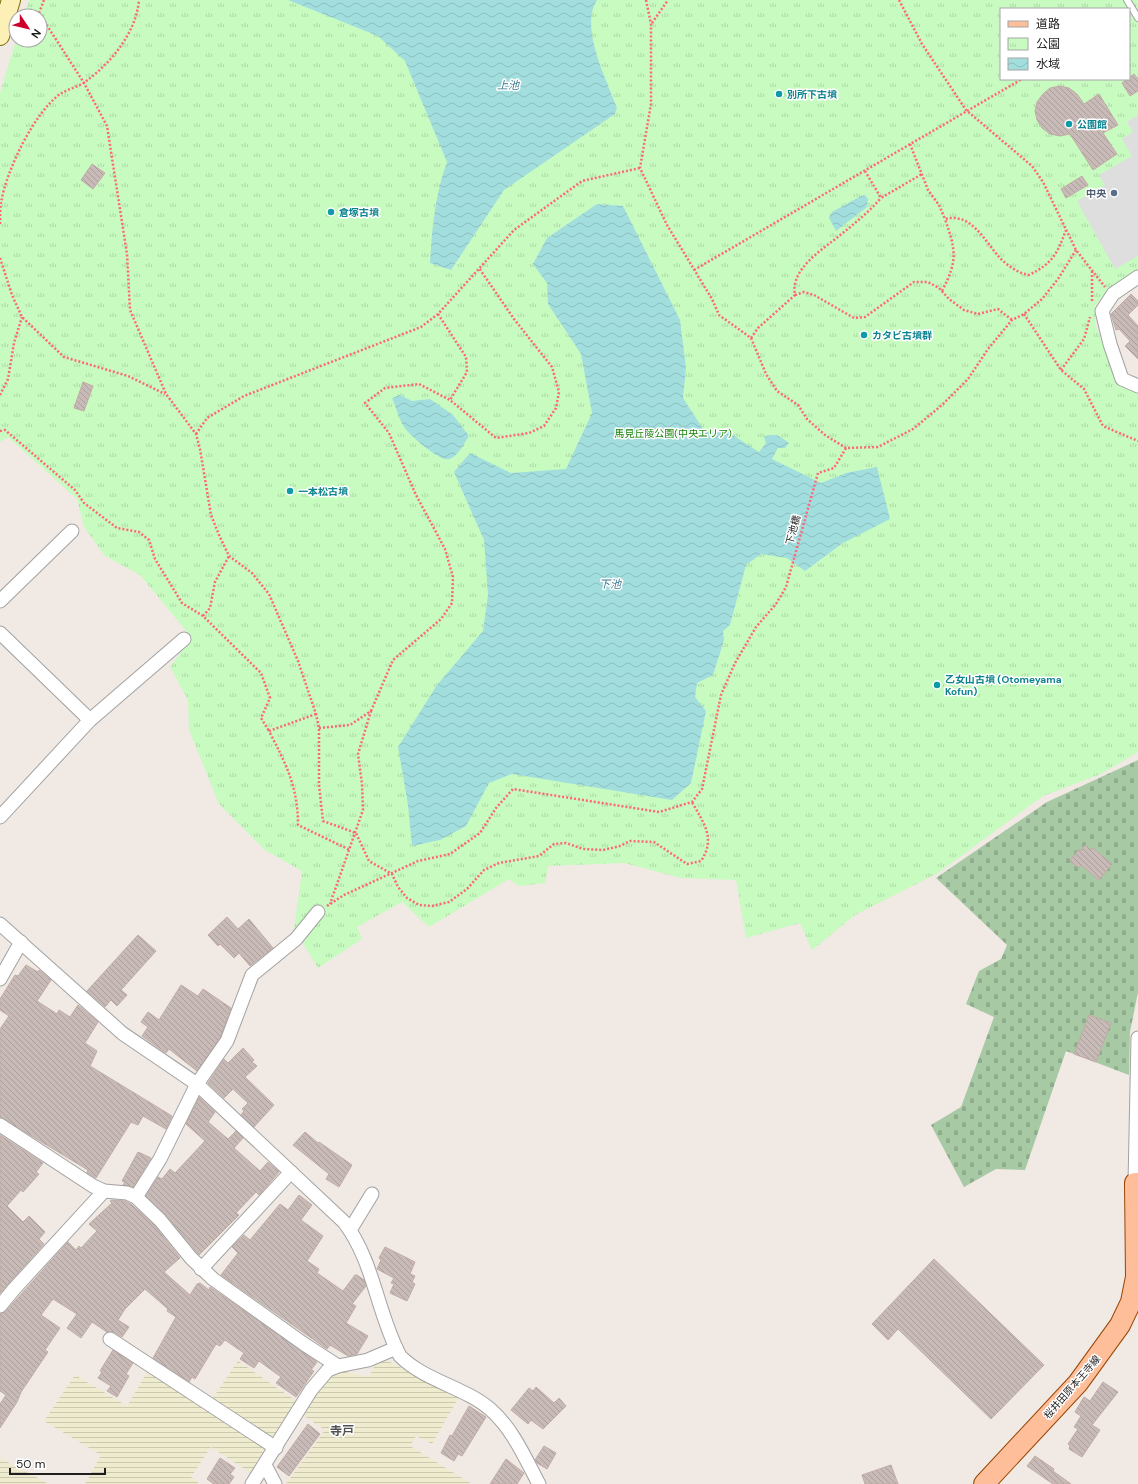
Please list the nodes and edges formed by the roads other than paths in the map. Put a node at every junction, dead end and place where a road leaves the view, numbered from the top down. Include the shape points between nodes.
1 (11, 0) edge
2 (1127, 0) edge
3 (1138, 18) edge
4 (0, 36) edge
5 (1138, 277) edge
6 (1138, 386) edge
7 (72, 531) dead end
8 (0, 601) edge
9 (0, 633) edge
10 (184, 639) dead end
11 (90, 720) junction
12 (0, 817) edge
13 (318, 912) road end
14 (0, 924) edge
15 (21, 942) junction
16 (0, 979) edge
17 (1138, 1038) edge
18 (197, 1084) junction
19 (0, 1125) edge
20 (291, 1172) junction
21 (1137, 1183) edge
22 (104, 1191) junction
23 (372, 1194) dead end
24 (136, 1197) junction
25 (350, 1230) junction
26 (201, 1270) junction
27 (0, 1306) edge
28 (110, 1339) dead end
29 (396, 1348) junction
30 (338, 1366) junction
31 (276, 1448) junction
32 (265, 1465) junction
33 (252, 1484) edge
34 (275, 1484) edge
35 (539, 1484) edge
36 (984, 1484) edge

1 - 4 street
2 - 3 lane
5 - 6 street via 1113,294 1102,311 1122,379
7 - 8 street
9 - 11 street
10 - 11 street
11 - 12 street
13 - 18 street via 296,939 252,975 227,1041
14 - 15 street
15 - 16 street
15 - 18 street via 122,1033
17 - 21 street
18 - 20 street
18 - 24 street via 160,1159
19 - 22 street
20 - 25 street
20 - 26 street
21 - 36 main road, 桜井田原本王寺線 via 1136,1277 1131,1302 1120,1325 1078,1383
22 - 24 street via 127,1193
22 - 27 street
23 - 25 street
24 - 26 street via 160,1220
25 - 29 street via 362,1251
26 - 30 street
28 - 31 street
29 - 30 street via 368,1360
29 - 35 street via 400,1356 410,1364 490,1409 511,1433
30 - 31 street via 328,1370 319,1380
31 - 32 street
32 - 33 street
32 - 34 street

